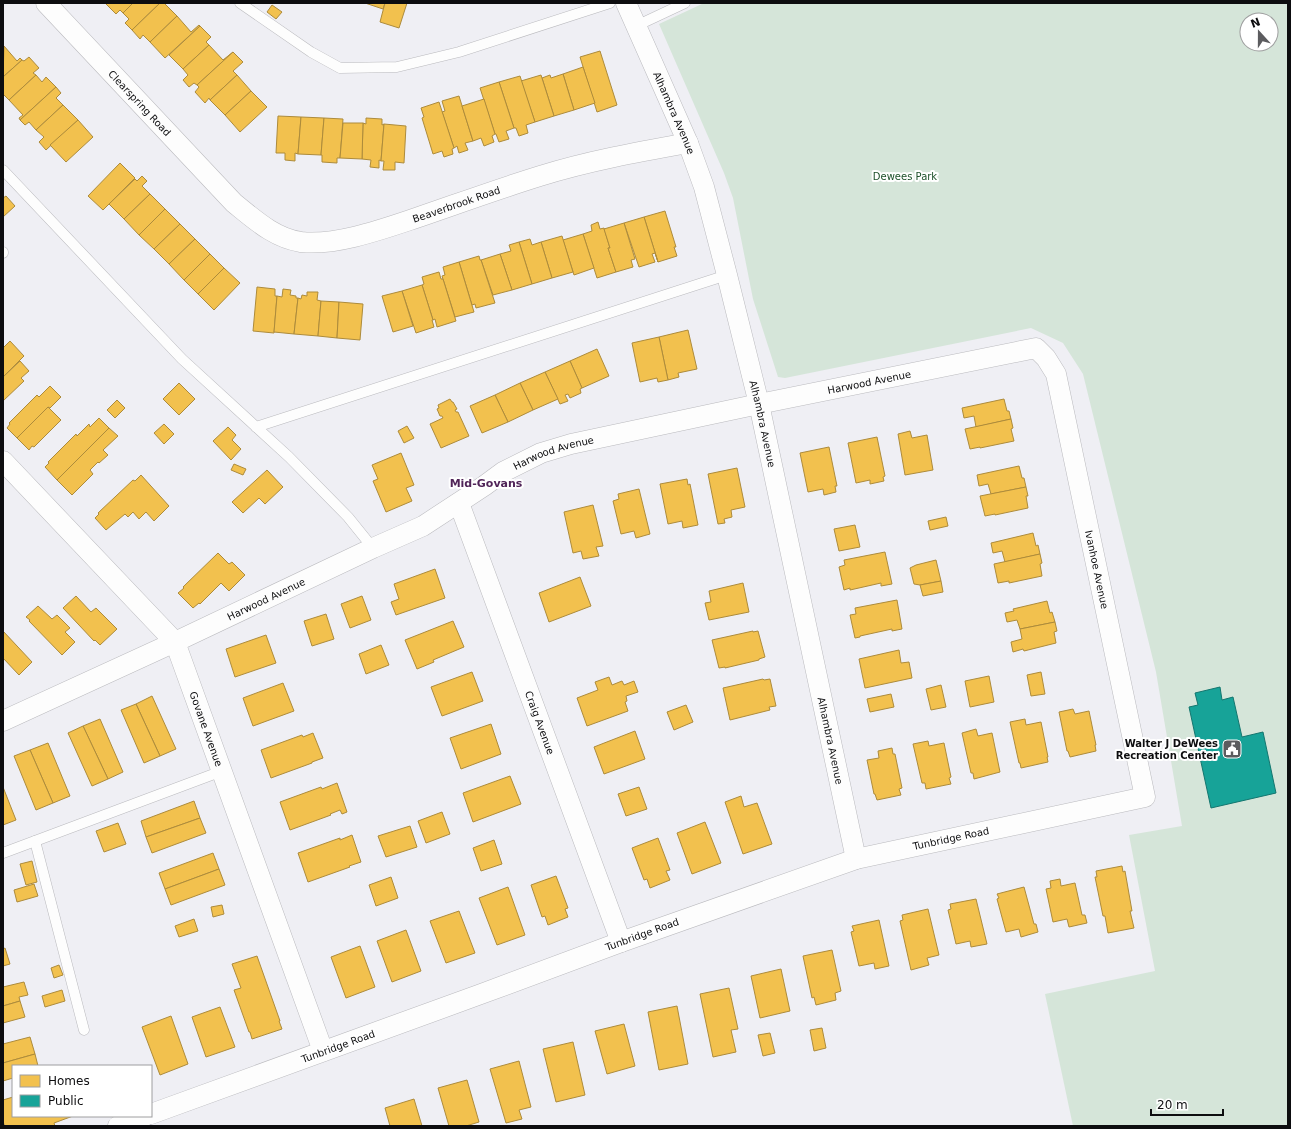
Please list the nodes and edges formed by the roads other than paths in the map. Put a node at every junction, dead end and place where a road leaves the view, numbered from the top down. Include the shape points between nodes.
1 (46, 3) edge
2 (240, 3) edge
3 (610, 3) edge
4 (626, 3) edge
5 (685, 3) edge
6 (636, 26) junction
7 (688, 143) junction
8 (3, 170) edge
9 (234, 203) joint
10 (727, 275) junction
11 (1036, 348) joint
12 (760, 404) junction
13 (256, 427) junction
14 (3, 461) edge
15 (459, 503) junction
16 (373, 548) junction
17 (175, 642) junction
18 (3, 721) edge
19 (222, 771) junction
20 (1145, 797) joint
21 (35, 841) junction
22 (3, 853) edge
23 (856, 859) junction
24 (621, 942) junction
25 (84, 1030) dead end
26 (323, 1051) junction
27 (152, 1114) edge
28 (142, 1117) edge
29 (118, 1126) edge

1 - 9 street, Clearspring Road
2 - 3 lane via 311,52 340,68 397,67 459,52
4 - 6 street, Alhambra Avenue
5 - 6 lane
6 - 7 street, Alhambra Avenue
7 - 9 street, Beaverbrook Road via 618,156 541,176 372,232 325,242 301,242 281,236
7 - 10 street, Alhambra Avenue via 704,187
8 - 13 lane via 182,359
10 - 12 street, Alhambra Avenue
10 - 13 lane
11 - 12 street, Harwood Avenue
11 - 20 street, Ivanhoe Avenue via 1056,374
12 - 15 street, Harwood Avenue via 571,444 541,453 504,472
12 - 23 street, Alhambra Avenue
13 - 16 lane via 348,518
14 - 17 street, Govane Avenue
15 - 16 street, Harwood Avenue via 423,526
15 - 24 street, Craig Avenue
16 - 17 street, Harwood Avenue
17 - 18 street, Harwood Avenue
17 - 19 street, Govane Avenue
19 - 21 lane
19 - 26 street, Govane Avenue
20 - 23 street, Tunbridge Road
21 - 22 lane
21 - 25 lane
23 - 24 street, Tunbridge Road
24 - 26 street, Tunbridge Road
26 - 27 street, Tunbridge Road
28 - 29 street

